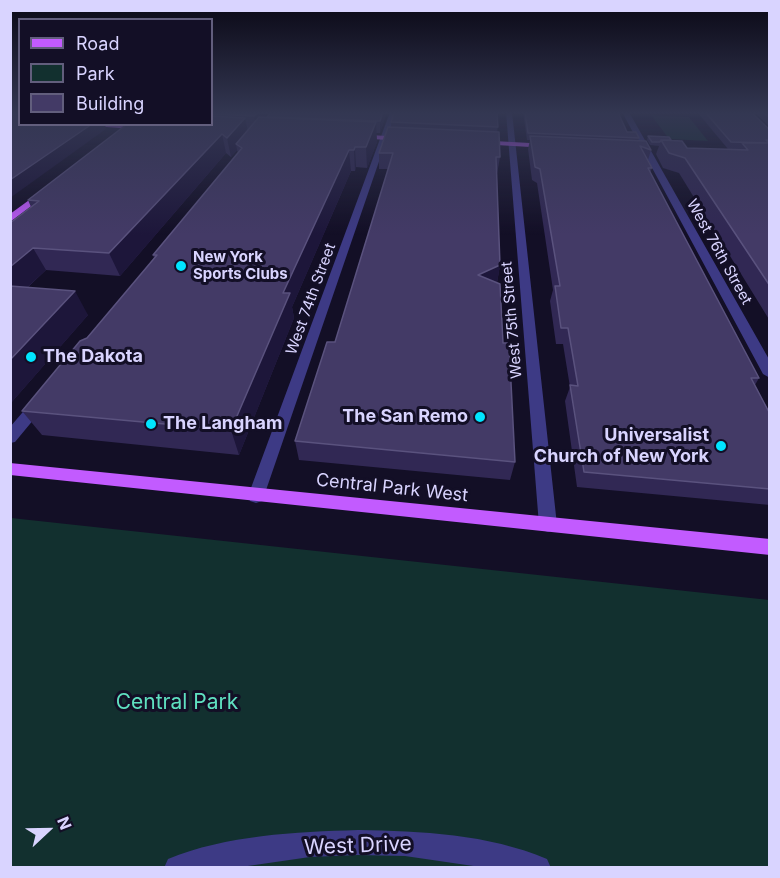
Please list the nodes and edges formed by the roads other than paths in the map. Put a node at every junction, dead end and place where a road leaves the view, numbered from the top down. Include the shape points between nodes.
1 (379, 153) edge
2 (513, 153) edge
3 (642, 153) edge
4 (57, 184) edge
5 (10, 219) edge
6 (770, 374) edge
7 (48, 393) edge
8 (10, 438) edge
9 (10, 469) edge
10 (256, 496) junction
11 (548, 525) junction
12 (770, 547) edge
13 (177, 867) edge
14 (538, 867) edge

1 - 10 street, West 74th Street
2 - 11 street, West 75th Street
3 - 6 street, West 76th Street
4 - 5 main road
7 - 8 street
9 - 10 main road, Central Park West
10 - 11 main road, Central Park West
11 - 12 main road, Central Park West
13 - 14 street, West Drive via 255,851 373,843 478,851

